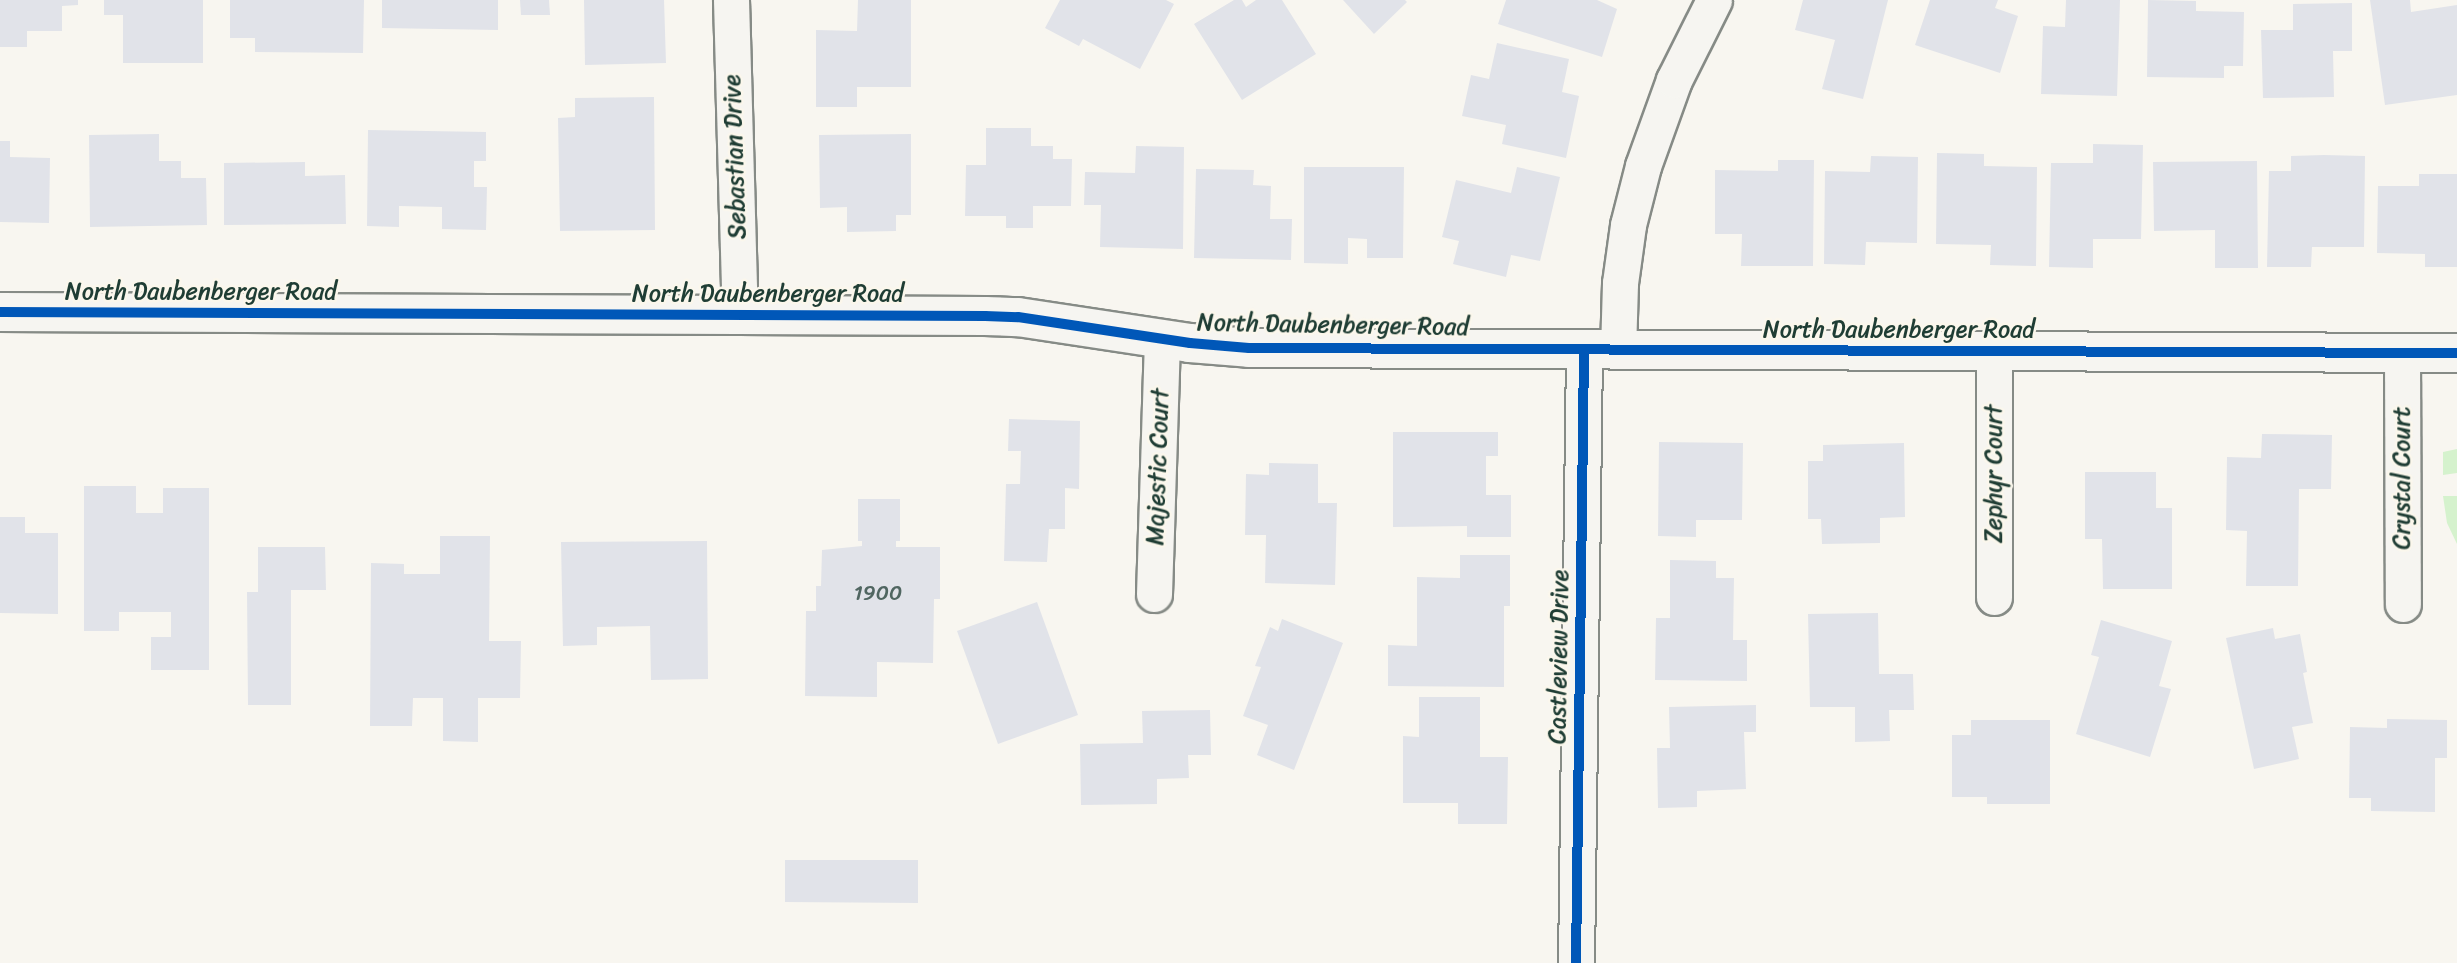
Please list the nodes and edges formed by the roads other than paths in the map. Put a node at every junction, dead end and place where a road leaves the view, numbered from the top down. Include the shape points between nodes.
1 (731, 0) edge
2 (1714, 0) edge
3 (0, 312) edge
4 (740, 314) junction
5 (1162, 339) junction
6 (1601, 351) junction
7 (1994, 351) junction
8 (2402, 353) junction
9 (2457, 354) edge
10 (1154, 594) dead end
11 (1994, 597) dead end
12 (2403, 604) dead end
13 (1576, 963) edge

1 - 4 street, Sebastian Drive
2 - 6 street, Castleview Drive via 1670,89 1643,166
3 - 4 street, North Daubenberger Road
4 - 5 street, North Daubenberger Road via 1018,317
5 - 6 street, North Daubenberger Road via 1249,348
5 - 10 street, Majestic Court
6 - 7 street, North Daubenberger Road
6 - 13 street, Castleview Drive
7 - 8 street, North Daubenberger Road
7 - 11 street, Zephyr Court
8 - 9 street, North Daubenberger Road
8 - 12 street, Crystal Court

